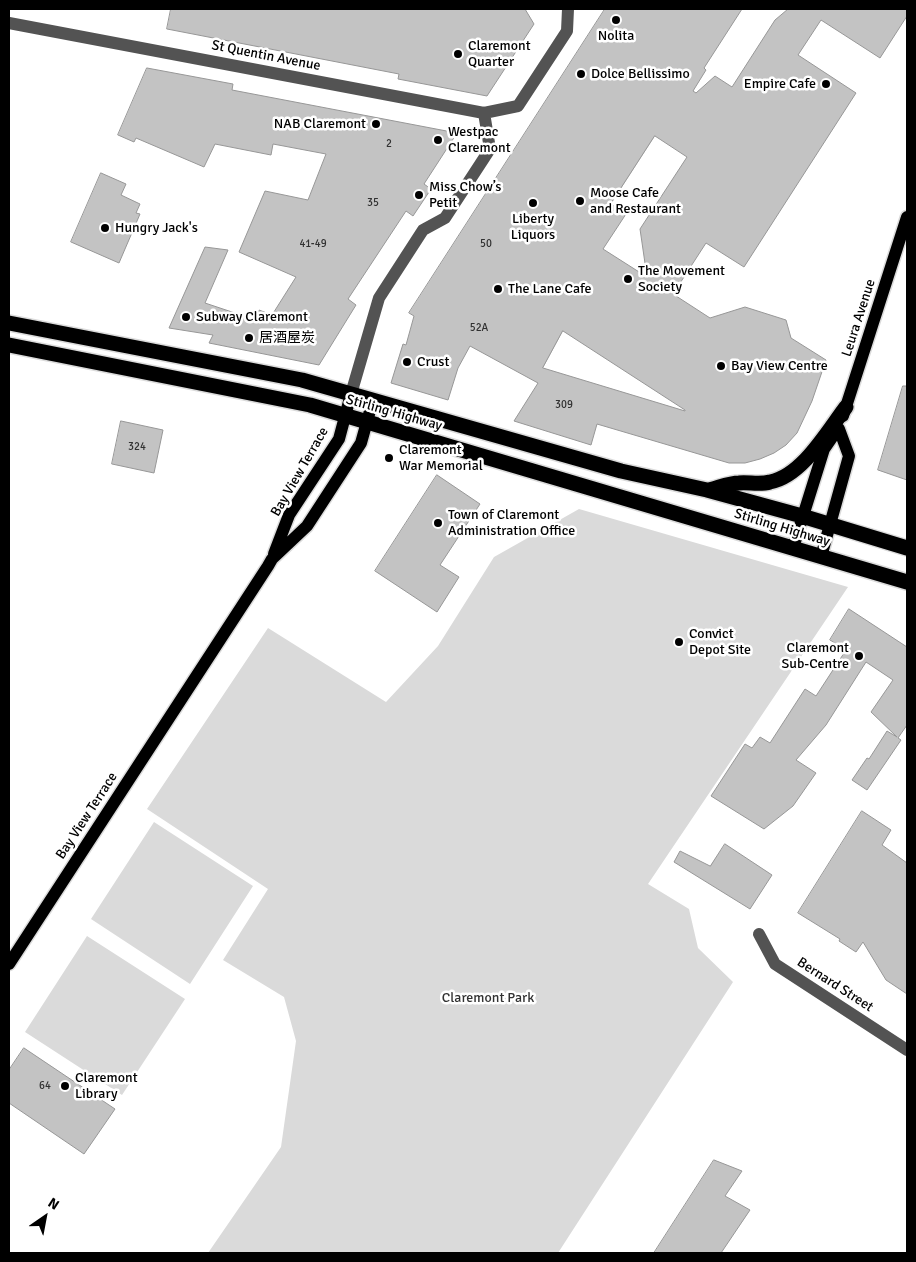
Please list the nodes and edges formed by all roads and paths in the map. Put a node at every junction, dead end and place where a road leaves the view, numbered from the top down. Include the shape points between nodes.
1 (568, 9) edge
2 (9, 23) edge
3 (484, 113) junction
4 (907, 217) edge
5 (9, 323) edge
6 (9, 344) edge
7 (351, 394) junction
8 (373, 400) junction
9 (846, 407) junction
10 (346, 416) junction
11 (367, 422) junction
12 (839, 429) junction
13 (707, 490) junction
14 (802, 516) junction
15 (830, 526) junction
16 (793, 548) junction
17 (907, 548) edge
18 (821, 557) junction
19 (272, 559) junction
20 (907, 582) edge
21 (759, 934) dead end
22 (9, 964) edge
23 (907, 1050) edge

1 - 3 street, St Quentin Avenue via 567,31 518,106
2 - 3 street, St Quentin Avenue
3 - 7 street, Bay View Terrace via 490,149 445,218 423,230 379,298
4 - 9 main road, Leura Avenue
5 - 7 highway, Stirling Highway via 302,380
6 - 10 highway, Stirling Highway via 310,405
7 - 8 highway, Stirling Highway
7 - 10 main road, Bay View Terrace
8 - 11 main road, Bay View Terrace
8 - 13 highway, Stirling Highway via 621,471
9 - 12 main road, Leura Avenue
9 - 13 highway via 817,446 788,475 770,483 738,483
10 - 11 highway, Stirling Highway
10 - 19 main road, Bay View Terrace via 339,440 289,515
11 - 16 highway, Stirling Highway
11 - 19 main road, Bay View Terrace via 361,443 307,526
12 - 14 main road, Leura Avenue via 824,449
12 - 15 main road via 849,456
13 - 14 highway, Stirling Highway
14 - 15 highway, Stirling Highway
14 - 16 main road, Leura Avenue
15 - 17 highway, Stirling Highway
15 - 18 main road
16 - 18 highway, Stirling Highway
18 - 20 highway, Stirling Highway
19 - 22 main road, Bay View Terrace
21 - 23 street, Bernard Street via 775,964

